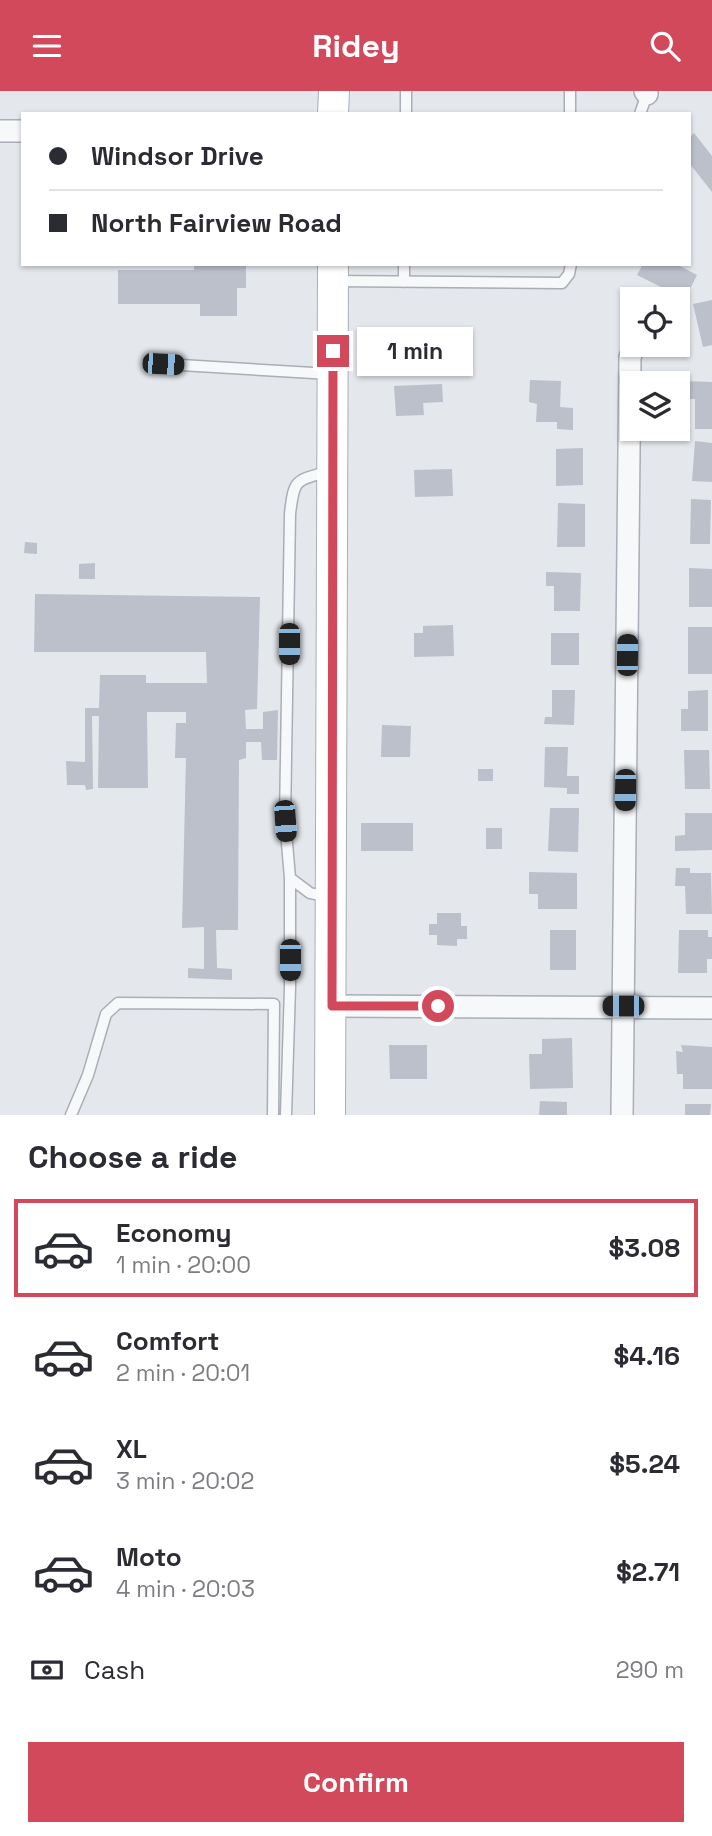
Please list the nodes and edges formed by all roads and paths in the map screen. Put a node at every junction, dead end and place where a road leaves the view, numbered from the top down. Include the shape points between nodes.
1 (334, 91) edge
2 (406, 91) edge
3 (570, 91) edge
4 (333, 112) edge
5 (406, 112) edge
6 (570, 112) edge
7 (0, 131) edge
8 (21, 131) edge
9 (404, 266) edge
10 (571, 266) edge
11 (333, 273) edge
12 (404, 282) junction
13 (630, 357) edge
14 (163, 364) dead end
15 (333, 374) junction
16 (332, 470) junction
17 (290, 878) junction
18 (331, 897) junction
19 (332, 1006) junction
20 (623, 1006) junction
21 (712, 1008) edge
22 (71, 1115) edge
23 (273, 1115) edge
24 (286, 1115) edge
25 (330, 1115) edge
26 (622, 1115) edge

1 - 4 main road
2 - 5 lane
3 - 6 lane
7 - 8 street
9 - 12 lane
10 - 12 lane via 562,283
11 - 12 lane
11 - 15 main road
13 - 20 street
14 - 15 lane
15 - 16 main road
16 - 17 lane via 300,479 293,489 290,514 285,821
16 - 18 main road
17 - 18 lane via 310,893
17 - 24 lane
18 - 19 main road
19 - 20 street
19 - 25 main road
20 - 21 street
20 - 26 street
22 - 23 lane via 106,1014 118,1003 274,1004

